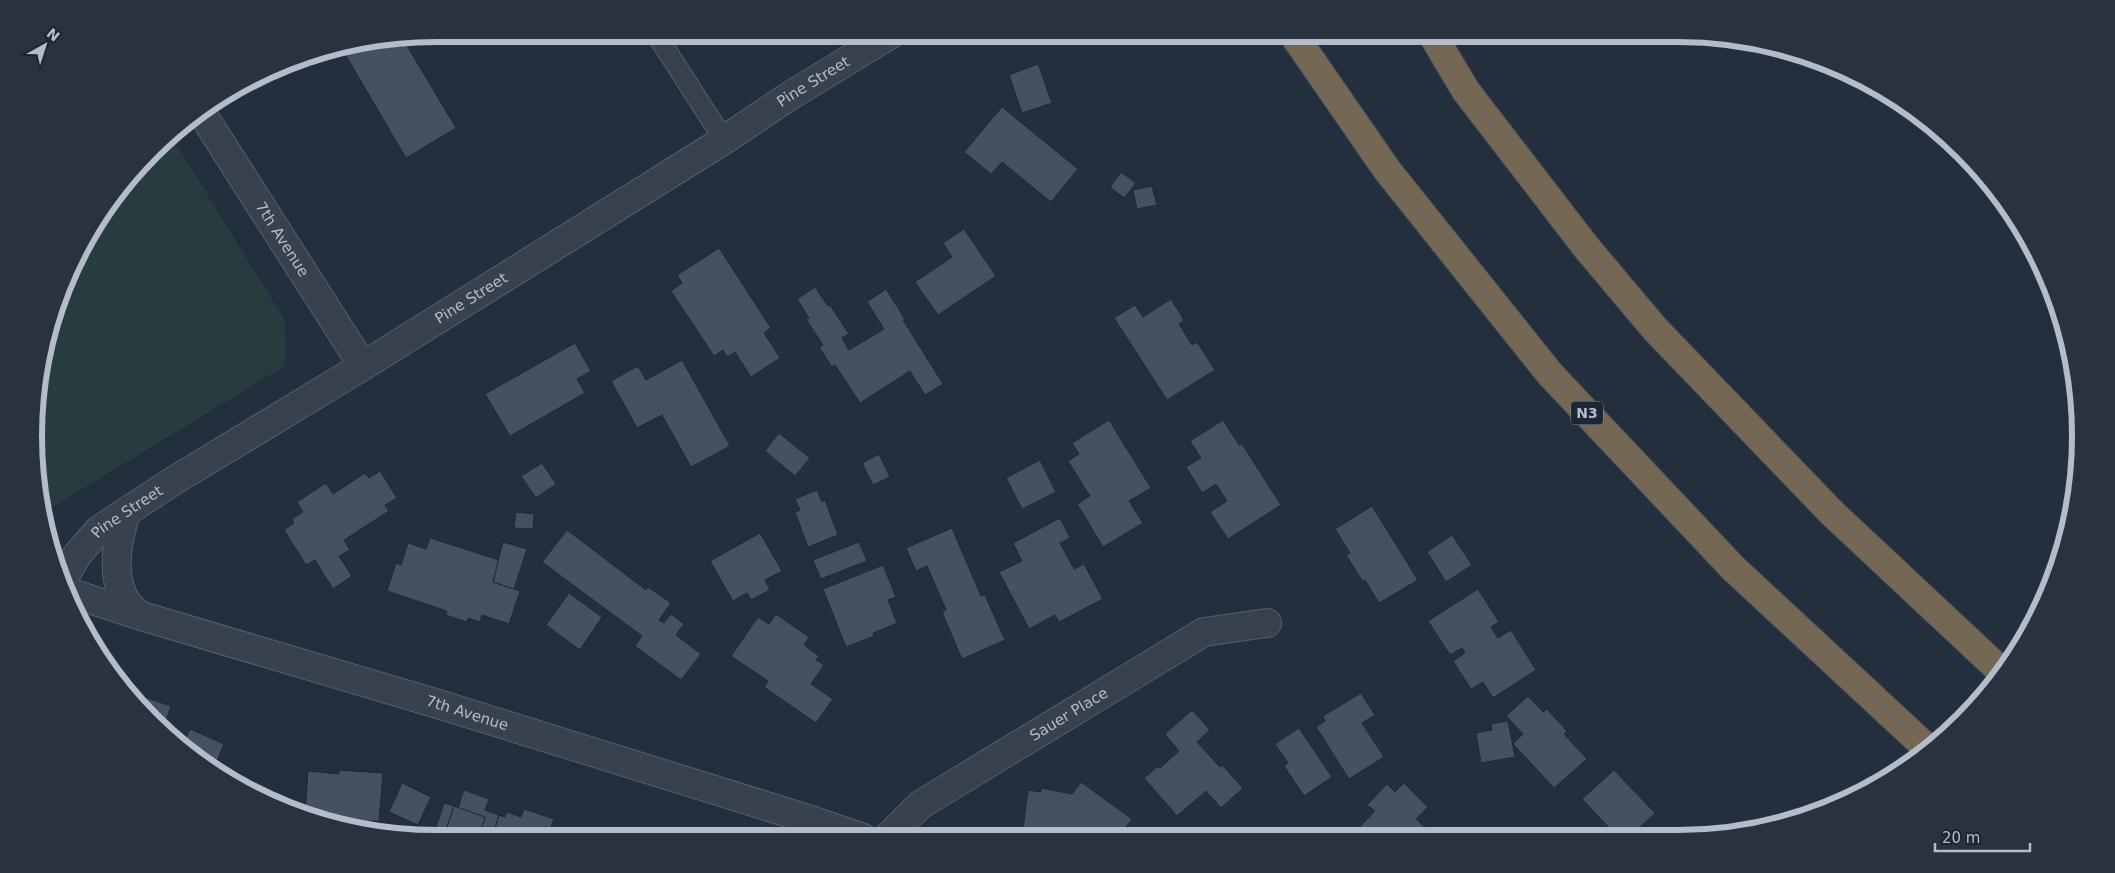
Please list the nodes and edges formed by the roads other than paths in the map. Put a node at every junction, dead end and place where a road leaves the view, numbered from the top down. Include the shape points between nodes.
1 (661, 42) edge
2 (878, 42) edge
3 (1299, 42) edge
4 (1437, 42) edge
5 (205, 118) edge
6 (724, 140) junction
7 (363, 366) junction
8 (126, 512) junction
9 (67, 573) edge
10 (75, 594) edge
11 (138, 614) junction
12 (1268, 623) dead end
13 (1998, 667) edge
14 (1923, 745) edge
15 (840, 830) edge
16 (895, 830) edge

1 - 6 lane
2 - 6 street, Pine Street
3 - 14 highway, N3 via 1387,170 1550,374 1733,568
4 - 13 highway via 1466,91 1586,247 1655,329 1831,512
5 - 7 street, 7th Avenue
6 - 7 street, Pine Street
7 - 8 street, Pine Street
8 - 9 street, Pine Street via 99,530 77,555
8 - 11 street via 116,548 119,582 124,598
10 - 11 street, 7th Avenue
11 - 15 street, 7th Avenue
12 - 16 street, Sauer Place via 1204,632 920,805

